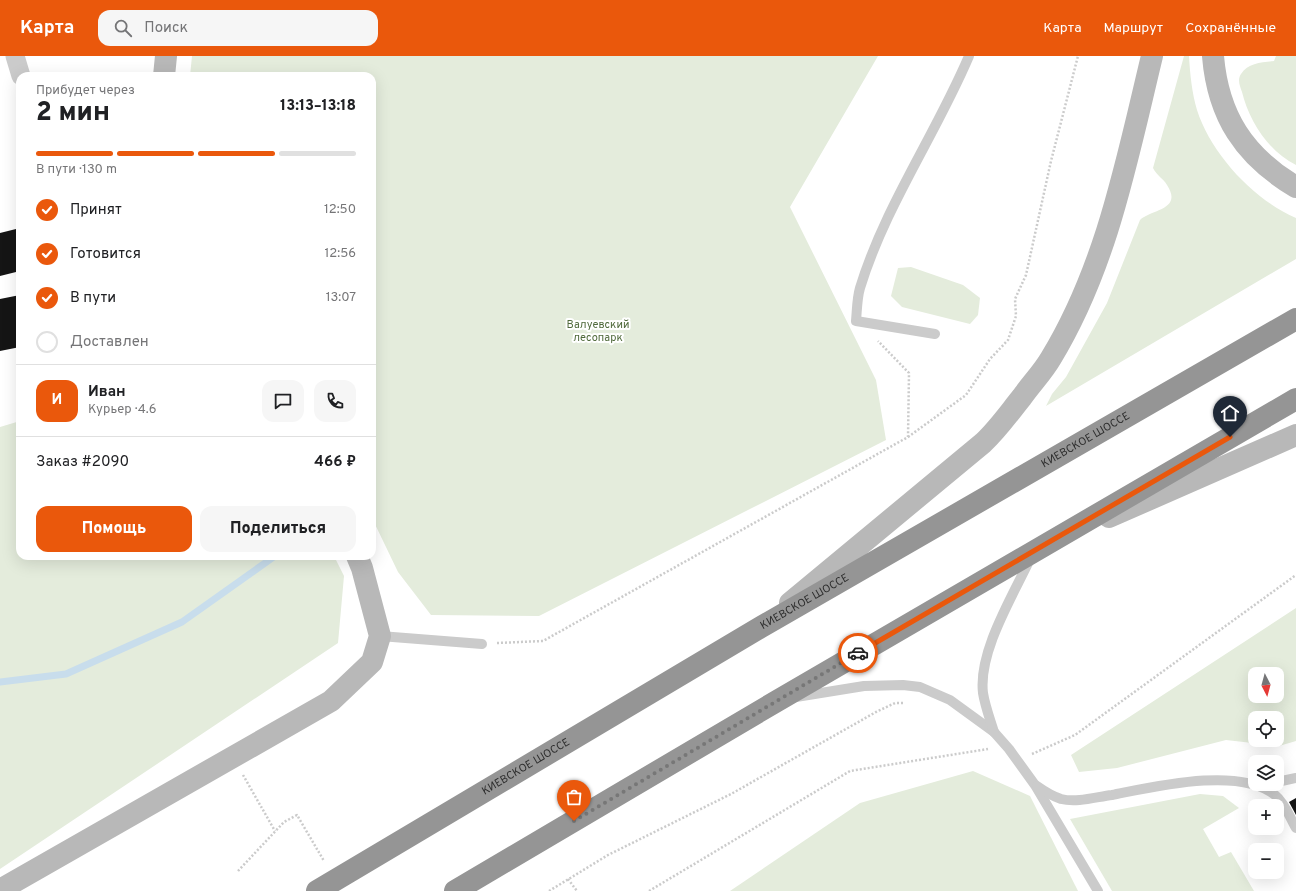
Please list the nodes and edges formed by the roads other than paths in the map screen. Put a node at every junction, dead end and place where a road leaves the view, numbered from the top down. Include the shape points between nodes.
1 (15, 56) edge
2 (166, 56) edge
3 (969, 56) edge
4 (1152, 56) edge
5 (1213, 56) edge
6 (20, 72) edge
7 (164, 72) edge
8 (1296, 187) edge
9 (1296, 319) edge
10 (935, 334) dead end
11 (1296, 399) edge
12 (1296, 435) edge
13 (1039, 548) junction
14 (359, 560) edge
15 (762, 627) junction
16 (380, 636) junction
17 (482, 644) road end
18 (777, 700) junction
19 (994, 732) junction
20 (1296, 778) edge
21 (1284, 781) edge
22 (1248, 783) edge
23 (1035, 785) junction
24 (1269, 791) edge
25 (1296, 828) edge
26 (0, 890) edge
27 (317, 891) edge
28 (455, 891) edge
29 (1098, 891) edge

1 - 6 street
2 - 7 main road
3 - 10 lane via 953,94 879,235 860,289 856,321
4 - 15 main road via 1121,187 1099,257 1083,298 1051,360 983,443
5 - 8 main road via 1221,102 1232,126 1260,162
9 - 15 highway, КИЕВСКОЕ ШОССЕ
11 - 13 highway
12 - 13 main road
13 - 18 highway
13 - 19 lane via 996,633 987,662 983,694
14 - 16 main road
15 - 27 highway, КИЕВСКОЕ ШОССЕ
16 - 17 lane
16 - 26 main road via 372,662 331,701
18 - 19 lane via 864,686 920,687 950,700
18 - 28 highway
19 - 23 lane
20 - 21 lane
22 - 23 lane via 1211,780 1182,782 1081,800 1061,799
23 - 29 lane
24 - 25 lane via 1276,796

